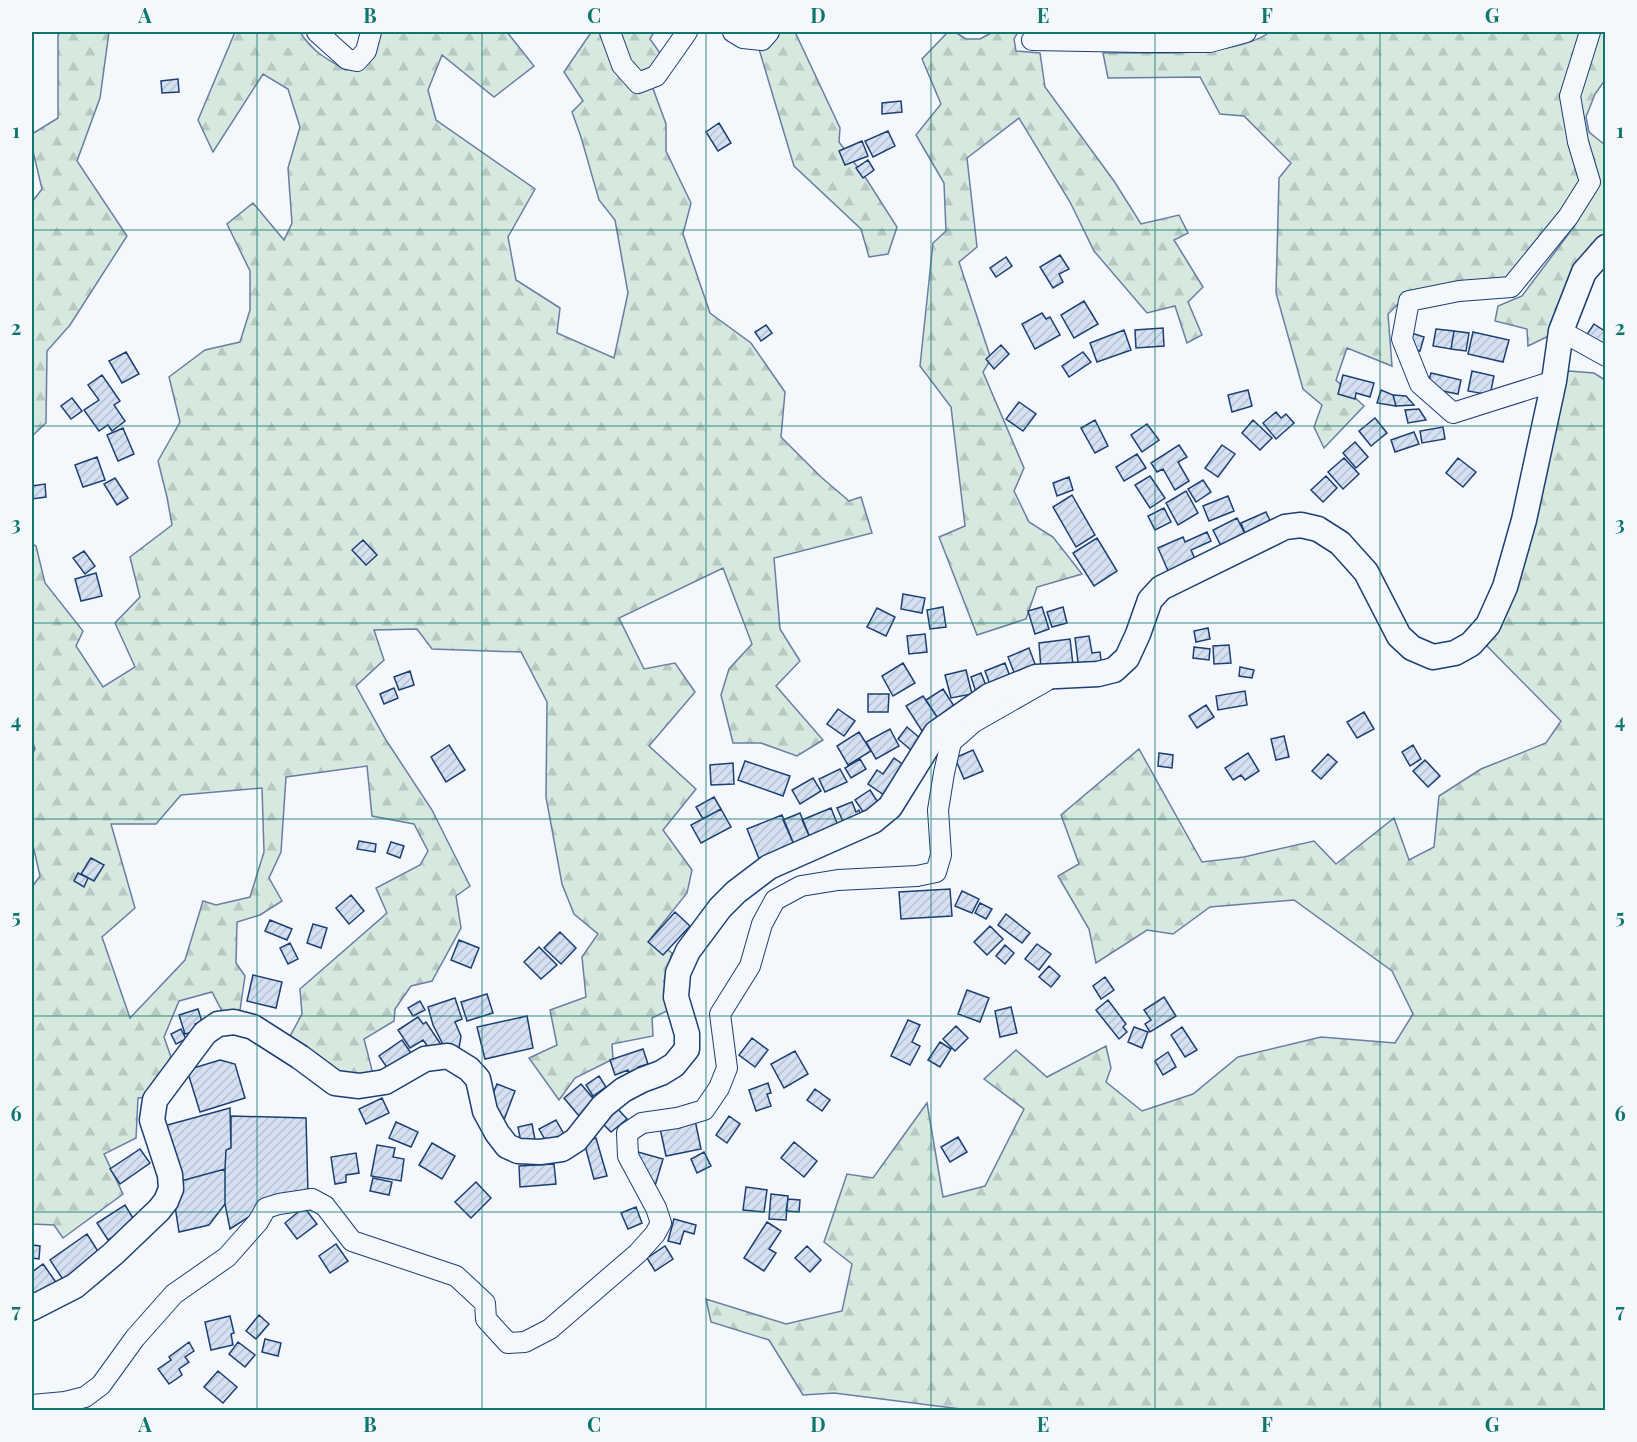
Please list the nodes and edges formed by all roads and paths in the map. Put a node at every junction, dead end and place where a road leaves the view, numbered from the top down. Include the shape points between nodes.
1 (317, 32) edge
2 (371, 32) edge
3 (610, 32) edge
4 (687, 32) edge
5 (733, 32) edge
6 (769, 32) edge
7 (1038, 32) edge
8 (1246, 32) edge
9 (1590, 32) edge
10 (1605, 247) edge
11 (1561, 331) junction
12 (1605, 356) edge
13 (1554, 381) junction
14 (1056, 675) junction
15 (32, 1308) edge
16 (32, 1405) edge

1 - 2 street via 347,59 357,61 366,51
3 - 4 street via 622,65 638,83 656,76
5 - 6 street via 743,38 762,40
7 - 8 street via 1032,40 1210,42
9 - 13 street via 1570,96 1590,182 1511,288 1460,291 1409,301 1402,339 1420,384 1453,413
10 - 11 main road via 1584,272
11 - 12 street
11 - 13 main road
13 - 14 main road via 1524,520 1505,586 1488,625 1463,649 1433,657 1412,648 1399,636 1366,572 1340,543 1318,529 1301,525 1285,527 1161,588 1150,600 1127,658 1114,670
14 - 15 main road via 1036,677 989,696 936,734 890,807 873,821 769,867 736,892 688,951 678,973 676,998 687,1034 687,1048 674,1065 622,1090 603,1106 576,1140 562,1149 518,1151 507,1146 485,1110 478,1079 448,1056 425,1059 385,1082 359,1086 335,1083 253,1027 234,1022 218,1024 205,1033 155,1100 152,1120 170,1175 171,1189 166,1201 75,1286
14 - 16 street via 974,722 951,742 938,810 941,855 936,872 829,881 801,886 775,900 762,924 750,966 720,1014 727,1068 719,1088 704,1110 642,1122 627,1133 628,1156 661,1223 638,1253 550,1329 525,1342 508,1343 486,1319 485,1303 456,1276 352,1241 325,1206 312,1199 266,1208 227,1257 174,1294 101,1385 85,1397

